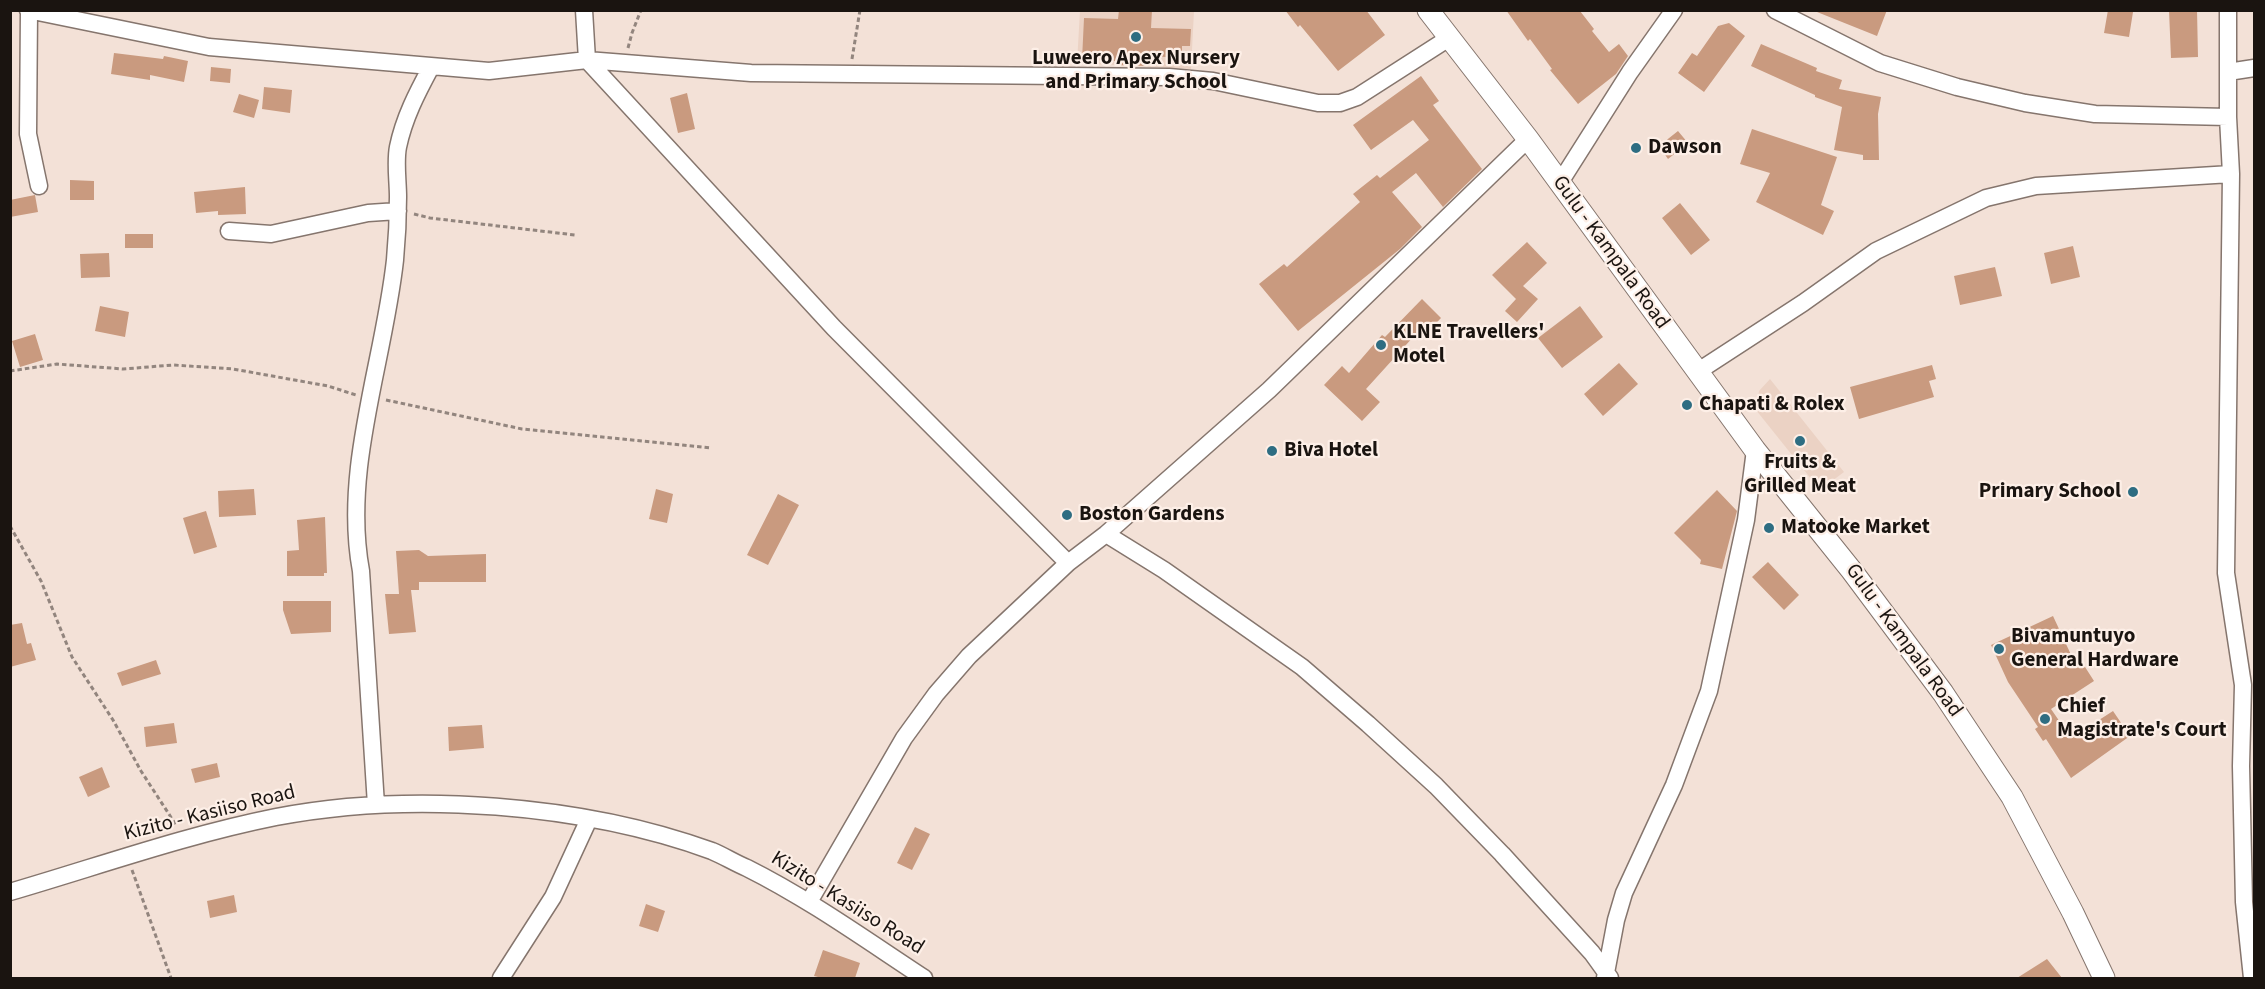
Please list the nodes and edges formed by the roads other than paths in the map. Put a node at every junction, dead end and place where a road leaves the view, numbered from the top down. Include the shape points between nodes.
1 (584, 10) edge
2 (1428, 10) edge
3 (1674, 10) edge
4 (1775, 10) edge
5 (2228, 10) edge
6 (29, 11) edge
7 (1449, 38) junction
8 (587, 60) junction
9 (431, 67) junction
10 (2254, 68) edge
11 (2228, 72) junction
12 (2228, 117) junction
13 (1528, 139) junction
14 (2231, 174) junction
15 (1559, 184) junction
16 (39, 186) dead end
17 (398, 211) junction
18 (229, 231) dead end
19 (1697, 372) junction
20 (1755, 450) junction
21 (1107, 534) junction
22 (1068, 563) junction
23 (2249, 685) edge
24 (376, 805) junction
25 (589, 819) junction
26 (10, 892) edge
27 (809, 902) junction
28 (1607, 977) edge
29 (501, 978) edge
30 (924, 978) edge
31 (2103, 978) edge
32 (2252, 978) edge

1 - 8 street
2 - 7 main road, Gulu - Kampala Road
3 - 15 street
4 - 12 street via 1880,63 1957,87 2095,114
5 - 11 street
6 - 9 street via 209,47
6 - 16 street via 28,134
7 - 8 street via 1357,97 1340,103 1318,103 1214,81 1170,77 751,73
7 - 13 main road, Gulu - Kampala Road
8 - 9 street via 489,71
8 - 22 street via 834,328
9 - 17 street via 402,129
10 - 11 street
11 - 12 street
12 - 14 street
13 - 15 main road, Gulu - Kampala Road
13 - 21 street via 1269,390
14 - 19 street via 2036,186 1986,198 1876,251
14 - 23 street via 2226,573
15 - 19 main road, Gulu - Kampala Road
17 - 18 street via 368,213 270,234
17 - 24 street via 395,262 356,496 356,544
19 - 20 main road, Gulu - Kampala Road
20 - 28 street via 1746,520 1709,691 1674,785 1624,893
20 - 31 main road, Gulu - Kampala Road via 1943,693 2006,788
21 - 22 street
21 - 28 street via 1302,667 1368,724 1503,854 1592,953
22 - 27 street via 969,656 936,694 892,758
23 - 32 street via 2241,765 2244,902
24 - 25 street, Kizito - Kasiiso Road via 507,807
24 - 26 street, Kizito - Kasiiso Road via 277,817 187,839
25 - 27 street, Kizito - Kasiiso Road via 713,852
25 - 29 street via 553,897
27 - 30 street, Kizito - Kasiiso Road

